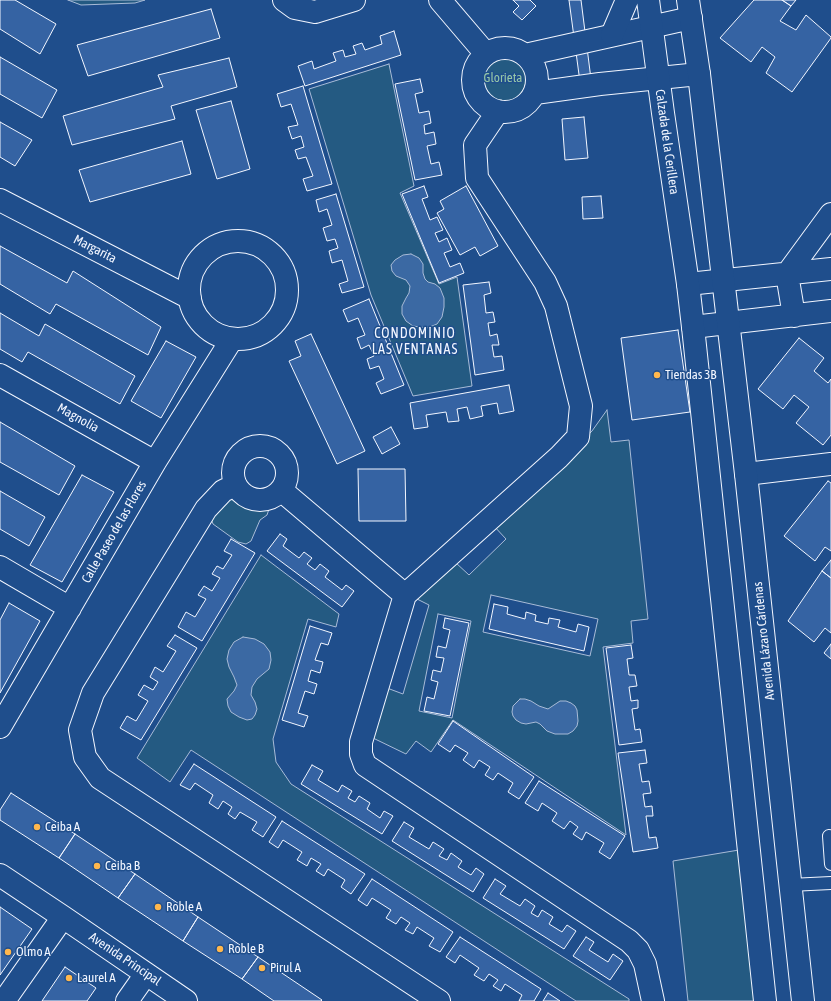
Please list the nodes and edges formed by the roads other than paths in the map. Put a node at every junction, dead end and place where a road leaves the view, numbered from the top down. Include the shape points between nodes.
1 (284, 0) edge
2 (354, 0) edge
3 (440, 0) edge
4 (627, 0) edge
5 (648, 0) edge
6 (690, 9) edge
7 (652, 26) junction
8 (612, 35) junction
9 (486, 54) junction
10 (525, 55) junction
11 (699, 74) junction
12 (658, 78) junction
13 (535, 94) junction
14 (498, 111) junction
15 (0, 200) edge
16 (831, 214) edge
17 (831, 269) edge
18 (787, 274) junction
19 (723, 281) junction
20 (688, 284) junction
21 (190, 298) junction
22 (831, 311) edge
23 (794, 316) junction
24 (729, 323) junction
25 (693, 327) junction
26 (232, 339) junction
27 (0, 375) edge
28 (155, 462) junction
29 (831, 464) edge
30 (746, 474) junction
31 (235, 485) junction
32 (281, 490) junction
33 (0, 567) edge
34 (405, 595) junction
35 (70, 608) junction
36 (0, 727) edge
37 (829, 836) dead end
38 (831, 864) edge
39 (0, 875) edge
40 (831, 883) edge
41 (790, 885) junction
42 (63, 916) junction
43 (146, 974) junction
44 (4, 1001) edge
45 (127, 1001) edge
46 (186, 1001) edge
47 (439, 1001) edge
48 (653, 1001) edge
49 (765, 1001) edge
50 (803, 1001) edge

1 - 2 street via 295,8 315,12
3 - 9 street
4 - 8 street
5 - 7 street, Calzada de la Cerillera
6 - 7 street
6 - 11 street
7 - 8 street
7 - 12 street, Calzada de la Cerillera
8 - 10 street
9 - 10 street via 495,49 506,48
9 - 14 street via 474,71 475,92 488,108
10 - 13 street via 534,66 538,79
11 - 12 street
11 - 19 street
12 - 13 street
12 - 20 street, Calzada de la Cerillera
13 - 14 street via 529,103 520,109
14 - 34 street via 475,145 477,178 545,282 556,306 581,406 578,437
15 - 21 street, Margarita
16 - 18 street
17 - 18 street
18 - 19 street
18 - 23 street
19 - 20 street
19 - 24 street, Avenida Lázaro Cárdenas
20 - 25 street
21 - 26 street via 195,313 204,326
21 - 26 street via 190,282 195,268 204,255 217,246 232,242 248,243 262,248 275,259 284,273 287,289 285,306 277,321 264,332 249,338
22 - 23 street
23 - 24 street
24 - 25 street
24 - 30 street, Avenida Lázaro Cárdenas
25 - 49 street
26 - 28 street, Calle Paseo de las Flores
27 - 28 street, Magnolia
28 - 35 street, Calle Paseo de las Flores
29 - 30 street
30 - 41 street, Avenida Lázaro Cárdenas
31 - 32 street via 248,498 257,500 266,500
31 - 32 street via 232,476 236,459 250,448 258,446 267,447 281,457 287,473 286,482
31 - 47 street via 223,491 206,509 93,693 80,730 86,757 100,778
32 - 34 street
33 - 35 street
34 - 48 street via 361,742 361,754 365,764 629,941 638,950 645,964
35 - 36 street, Calle Paseo de las Flores
37 - 38 lane
39 - 42 street, Avenida Principal
40 - 41 lane
41 - 50 street, Avenida Lázaro Cárdenas
42 - 43 street, Avenida Principal
42 - 44 street
43 - 45 street
43 - 46 street, Avenida Principal

